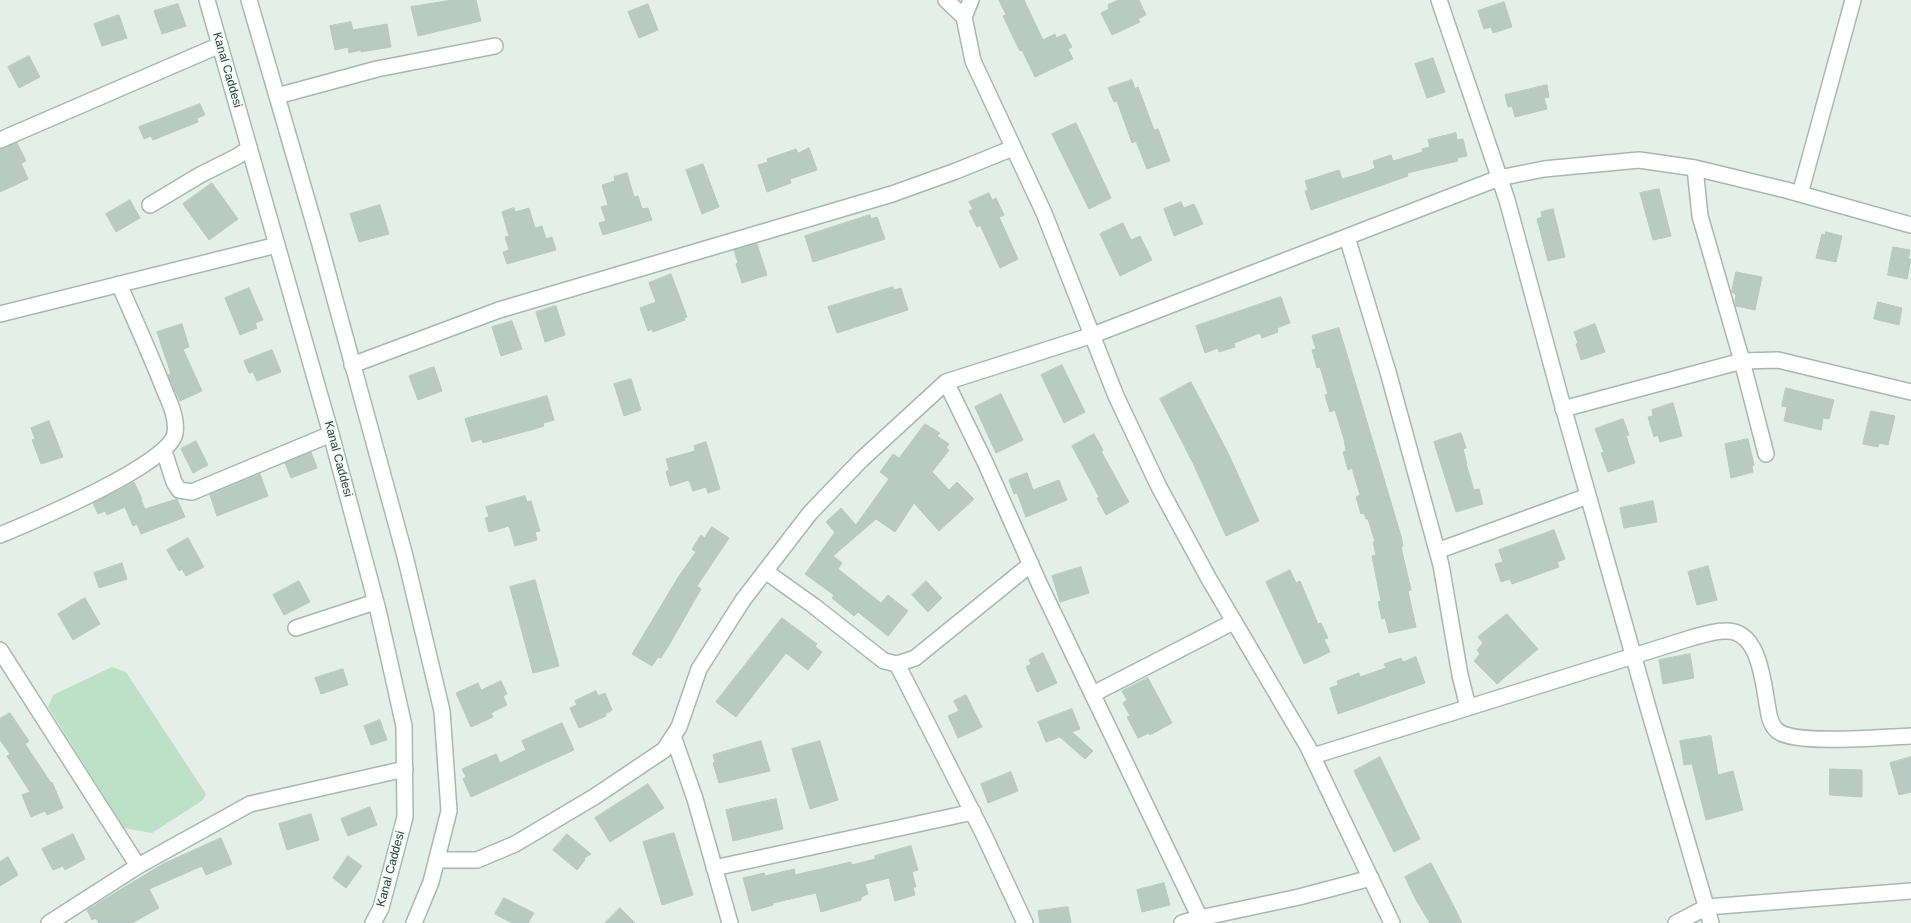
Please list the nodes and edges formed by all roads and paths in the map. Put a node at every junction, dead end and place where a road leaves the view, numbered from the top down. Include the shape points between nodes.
1 (207, 0) edge
2 (249, 0) edge
3 (946, 0) edge
4 (971, 0) edge
5 (1439, 0) edge
6 (1853, 0) edge
7 (964, 17) junction
8 (220, 45) junction
9 (495, 46) dead end
10 (277, 96) junction
11 (0, 140) edge
12 (249, 148) junction
13 (1014, 148) junction
14 (1695, 168) junction
15 (1499, 178) junction
16 (1800, 194) junction
17 (150, 205) dead end
18 (1911, 225) edge
19 (1347, 237) junction
20 (277, 245) junction
21 (119, 284) junction
22 (0, 314) edge
23 (1093, 335) junction
24 (1742, 361) junction
25 (352, 365) junction
26 (946, 382) junction
27 (1911, 392) edge
28 (1563, 409) junction
29 (332, 434) junction
30 (164, 451) junction
31 (1766, 454) dead end
32 (1588, 496) junction
33 (0, 535) edge
34 (1437, 551) junction
35 (1030, 564) junction
36 (765, 571) junction
37 (376, 602) junction
38 (1234, 622) junction
39 (296, 628) dead end
40 (0, 650) edge
41 (1633, 655) junction
42 (897, 664) junction
43 (1092, 694) junction
44 (1468, 707) junction
45 (673, 736) junction
46 (1911, 736) edge
47 (1313, 756) junction
48 (405, 770) junction
49 (973, 812) junction
50 (437, 860) junction
51 (138, 866) junction
52 (714, 868) junction
53 (1371, 878) junction
54 (1911, 891) edge
55 (1707, 907) junction
56 (1200, 918) junction
57 (49, 923) edge
58 (373, 923) edge
59 (414, 923) edge
60 (730, 923) edge
61 (1025, 923) edge
62 (1182, 923) edge
63 (1392, 923) edge
64 (1676, 923) edge
65 (1711, 923) edge

1 - 8 street, Kanal Caddesi
2 - 10 street
3 - 7 street
4 - 7 street
5 - 15 street
6 - 16 street
7 - 13 street via 973,61
8 - 11 street
8 - 12 street, Kanal Caddesi
9 - 10 street via 377,69
10 - 25 street
12 - 17 street
12 - 20 street, Kanal Caddesi
13 - 23 street
13 - 25 street via 892,194 499,310
14 - 15 street via 1639,160 1544,169
14 - 16 street
14 - 24 street via 1700,216
15 - 19 street
15 - 28 street
16 - 18 street
19 - 23 street
19 - 34 street
20 - 21 street
20 - 29 street, Kanal Caddesi
21 - 22 street
21 - 30 street via 175,417 175,435
23 - 26 street
23 - 38 street via 1116,396 1159,487
24 - 27 street via 1778,360
24 - 28 street
24 - 31 street
25 - 50 street via 405,556 442,711 449,811
26 - 35 street
26 - 36 street via 810,513
28 - 32 street
29 - 30 street via 192,492 179,490
29 - 37 street, Kanal Caddesi
30 - 33 street via 139,468 52,513
32 - 34 street
32 - 41 street
34 - 44 street
35 - 42 street via 915,658
35 - 43 street
36 - 42 street via 884,661
36 - 45 street via 699,669
37 - 39 street
37 - 48 street, Kanal Caddesi via 404,726
38 - 43 street
38 - 47 street
40 - 51 street
41 - 44 street
41 - 46 street via 1726,630 1742,634 1755,649 1769,715 1777,731 1787,736 1843,739
41 - 55 street
42 - 49 street
43 - 56 street
44 - 47 street
45 - 50 street via 664,750 515,844 478,860
45 - 52 street
47 - 53 street
48 - 51 street via 250,804
48 - 58 street, Kanal Caddesi via 405,817 381,908
49 - 52 street
49 - 61 street
50 - 59 street
51 - 57 street
52 - 60 street
53 - 56 street
53 - 63 street
54 - 55 street
55 - 64 street
55 - 65 street
56 - 62 street

